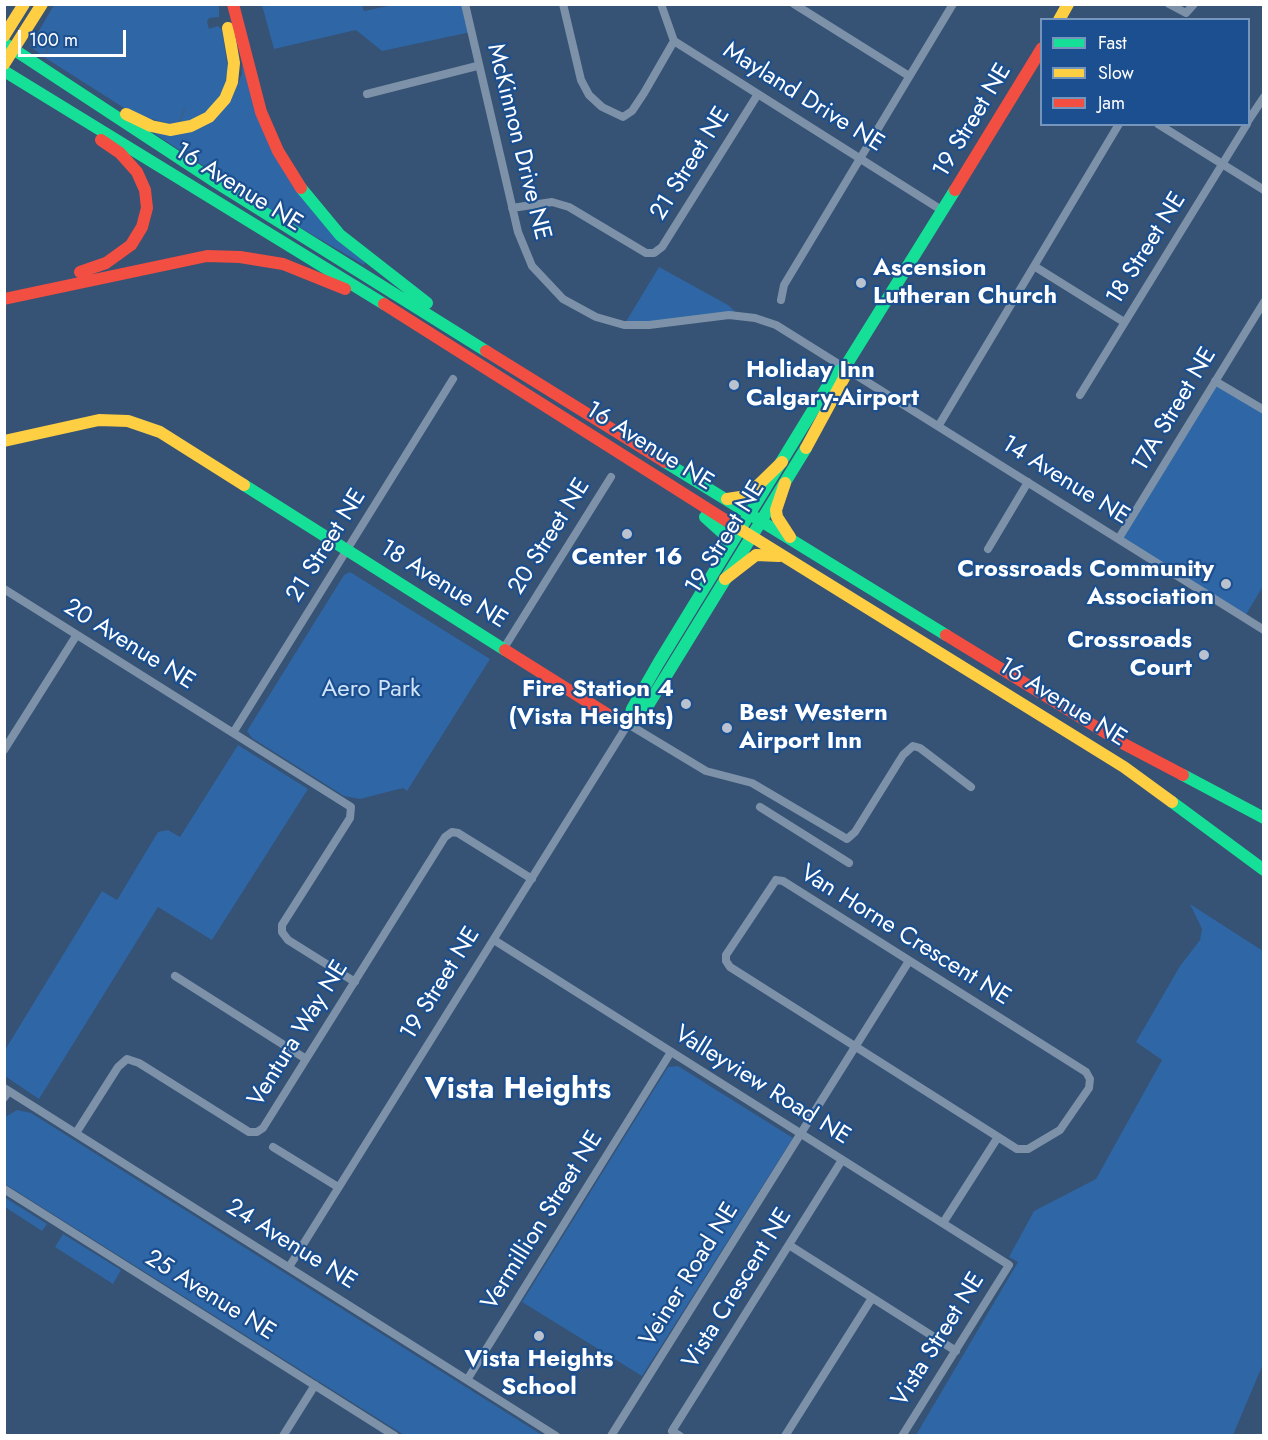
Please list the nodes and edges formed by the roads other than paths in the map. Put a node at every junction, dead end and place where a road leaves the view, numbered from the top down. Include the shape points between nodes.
1 (24, 4) edge
2 (42, 4) edge
3 (223, 4) edge
4 (233, 4) edge
5 (465, 4) edge
6 (563, 4) edge
7 (660, 4) edge
8 (794, 4) edge
9 (953, 4) edge
10 (1068, 4) edge
11 (1169, 4) edge
12 (1194, 4) edge
13 (1060, 18) edge
14 (4, 36) edge
15 (674, 41) junction
16 (4, 43) edge
17 (1040, 52) edge
18 (4, 64) edge
19 (477, 66) junction
20 (4, 70) edge
21 (909, 76) junction
22 (63, 82) junction
23 (367, 94) dead end
24 (758, 94) junction
25 (1263, 97) edge
26 (53, 100) junction
27 (1250, 120) edge
28 (1118, 126) edge
29 (1161, 126) edge
30 (1246, 126) edge
31 (862, 158) junction
32 (1222, 165) junction
33 (1263, 190) edge
34 (512, 208) junction
35 (943, 210) junction
36 (1034, 266) junction
37 (4, 289) edge
38 (4, 300) edge
39 (781, 300) dead end
40 (1263, 302) edge
41 (1124, 322) junction
42 (413, 323) junction
43 (473, 342) junction
44 (845, 367) junction
45 (453, 379) dead end
46 (1215, 381) junction
47 (1080, 395) dead end
48 (1263, 410) edge
49 (939, 425) junction
50 (4, 441) edge
51 (629, 460) junction
52 (782, 462) junction
53 (611, 477) dead end
54 (1028, 482) junction
55 (785, 483) junction
56 (727, 499) junction
57 (756, 518) junction
58 (746, 533) junction
59 (1119, 538) junction
60 (791, 540) junction
61 (988, 549) dead end
62 (347, 550) junction
63 (727, 551) junction
64 (785, 558) junction
65 (725, 579) junction
66 (4, 589) edge
67 (1263, 630) edge
68 (76, 636) junction
69 (504, 648) junction
70 (628, 724) junction
71 (233, 733) junction
72 (4, 750) edge
73 (971, 787) dead end
74 (760, 807) dead end
75 (1263, 818) edge
76 (849, 863) dead end
77 (1263, 870) edge
78 (532, 879) junction
79 (494, 940) junction
80 (909, 961) junction
81 (175, 976) dead end
82 (355, 982) junction
83 (855, 1046) junction
84 (671, 1052) junction
85 (306, 1059) junction
86 (6, 1092) edge
87 (76, 1133) junction
88 (800, 1134) junction
89 (998, 1137) junction
90 (273, 1147) dead end
91 (842, 1160) junction
92 (338, 1187) junction
93 (4, 1189) edge
94 (943, 1223) junction
95 (789, 1245) junction
96 (1009, 1265) joint
97 (289, 1267) junction
98 (872, 1298) junction
99 (956, 1351) junction
100 (466, 1380) junction
101 (315, 1385) junction
102 (283, 1436) edge
103 (395, 1436) edge
104 (556, 1436) edge
105 (611, 1436) edge
106 (680, 1436) edge
107 (785, 1436) edge
108 (902, 1436) edge

1 - 14 main road
2 - 18 main road
3 - 22 main road via 233,52 232,82 219,106 201,122 180,129 151,126 79,85
4 - 43 main road via 261,112 294,180 352,245
5 - 19 street, McKinnon Drive NE
6 - 15 street via 581,80 602,107 622,117 632,111
7 - 15 street
8 - 21 street
9 - 21 street
10 - 13 main road
11 - 12 street via 1186,13
15 - 24 street, Mayland Drive NE
16 - 22 main road, 16 Avenue NE
17 - 35 main road, 19 Street NE
19 - 23 street
19 - 34 street, McKinnon Drive NE
20 - 26 main road, 16 Avenue NE
21 - 31 street
22 - 43 main road, 16 Avenue NE
24 - 31 street, Mayland Drive NE
24 - 34 street, 21 Street NE via 676,226 654,253 646,253 569,207 542,202
25 - 27 street, 18 Street NE
26 - 37 main road via 65,115 120,153 137,172 145,190 145,218 131,245 106,264
26 - 42 main road, 16 Avenue NE
28 - 36 street
29 - 32 street
30 - 32 street, 18 Street NE
31 - 35 street, Mayland Drive NE
31 - 39 street via 784,285
32 - 33 street
32 - 41 street, 18 Street NE
34 - 44 street, McKinnon Drive NE via 525,255 538,274 553,292 585,312 609,322 636,326 729,315 755,318 782,328
35 - 44 main road, 19 Street NE
36 - 41 street
36 - 49 street
38 - 42 main road via 169,262 207,256 240,257 309,272
40 - 46 street, 17A Street NE
41 - 47 street, 18 Street NE
42 - 51 main road, 16 Avenue NE
43 - 56 main road, 16 Avenue NE
44 - 49 street, 14 Avenue NE
44 - 52 main road, 19 Street NE via 835,374
44 - 55 main road, 19 Street NE via 844,378
45 - 62 street, 21 Street NE
46 - 48 street
46 - 59 street, 17A Street NE
49 - 54 street, 14 Avenue NE
50 - 62 main road, 18 Avenue NE via 85,422 112,419 137,424 168,437
51 - 58 main road, 16 Avenue NE
51 - 63 main road via 638,474 721,528
52 - 56 main road via 747,496
52 - 57 main road, 19 Street NE
53 - 69 street, 20 Street NE
54 - 59 street, 14 Avenue NE
54 - 61 street
55 - 57 main road, 19 Street NE
55 - 60 main road via 776,510
56 - 57 main road, 16 Avenue NE
57 - 58 main road, 19 Street NE
57 - 60 main road, 16 Avenue NE
58 - 63 main road, 19 Street NE
58 - 64 main road, 16 Avenue NE
58 - 65 main road, 19 Street NE
59 - 67 street, 14 Avenue NE
60 - 75 main road, 16 Avenue NE via 1124,744
62 - 69 main road, 18 Avenue NE
62 - 71 street, 21 Street NE
63 - 70 main road, 19 Street NE via 632,709
64 - 65 main road via 756,555
64 - 77 main road, 16 Avenue NE via 1124,767
65 - 70 main road, 19 Street NE via 642,715
66 - 68 street, 20 Avenue NE
68 - 71 street, 20 Avenue NE
68 - 72 street
69 - 70 main road, 18 Avenue NE
70 - 73 street, 18 Avenue NE via 706,771 752,783 847,840 903,755 913,746
70 - 78 street, 19 Street NE
71 - 82 street, 20 Avenue NE via 351,807 351,818 282,925 282,932 288,940
74 - 76 street
78 - 79 street, 19 Street NE
78 - 82 street, Ventura Way NE via 452,832 445,837
79 - 84 street, Valleyview Road NE
79 - 92 street, 19 Street NE
80 - 83 street, Veiner Road NE
80 - 83 street, Van Horne Crescent NE via 783,881 773,882 748,919 726,955 728,964
80 - 89 street, Van Horne Crescent NE via 1089,1076 1089,1088 1051,1137 1023,1150
81 - 85 street
82 - 85 street, Ventura Way NE
83 - 88 street, Veiner Road NE
83 - 89 street, Van Horne Crescent NE
84 - 88 street, Valleyview Road NE
84 - 100 street, Vermillion Street NE
85 - 87 street, Ventura Way NE via 263,1128 249,1132 127,1059
86 - 87 street, 24 Avenue NE
87 - 97 street, 24 Avenue NE
88 - 91 street, Valleyview Road NE
88 - 105 street, Veiner Road NE
89 - 94 street
90 - 92 street
91 - 94 street, Valleyview Road NE
91 - 95 street, Vista Crescent NE
92 - 97 street, 19 Street NE
93 - 101 street, 25 Avenue NE
94 - 96 street, Valleyview Road NE
95 - 98 street
95 - 106 street, Vista Crescent NE via 672,1431
96 - 99 street, Vista Street NE
97 - 100 street, 24 Avenue NE
98 - 99 street
98 - 107 street
99 - 108 street, Vista Street NE
100 - 104 street, 24 Avenue NE
101 - 102 street
101 - 103 street, 25 Avenue NE

